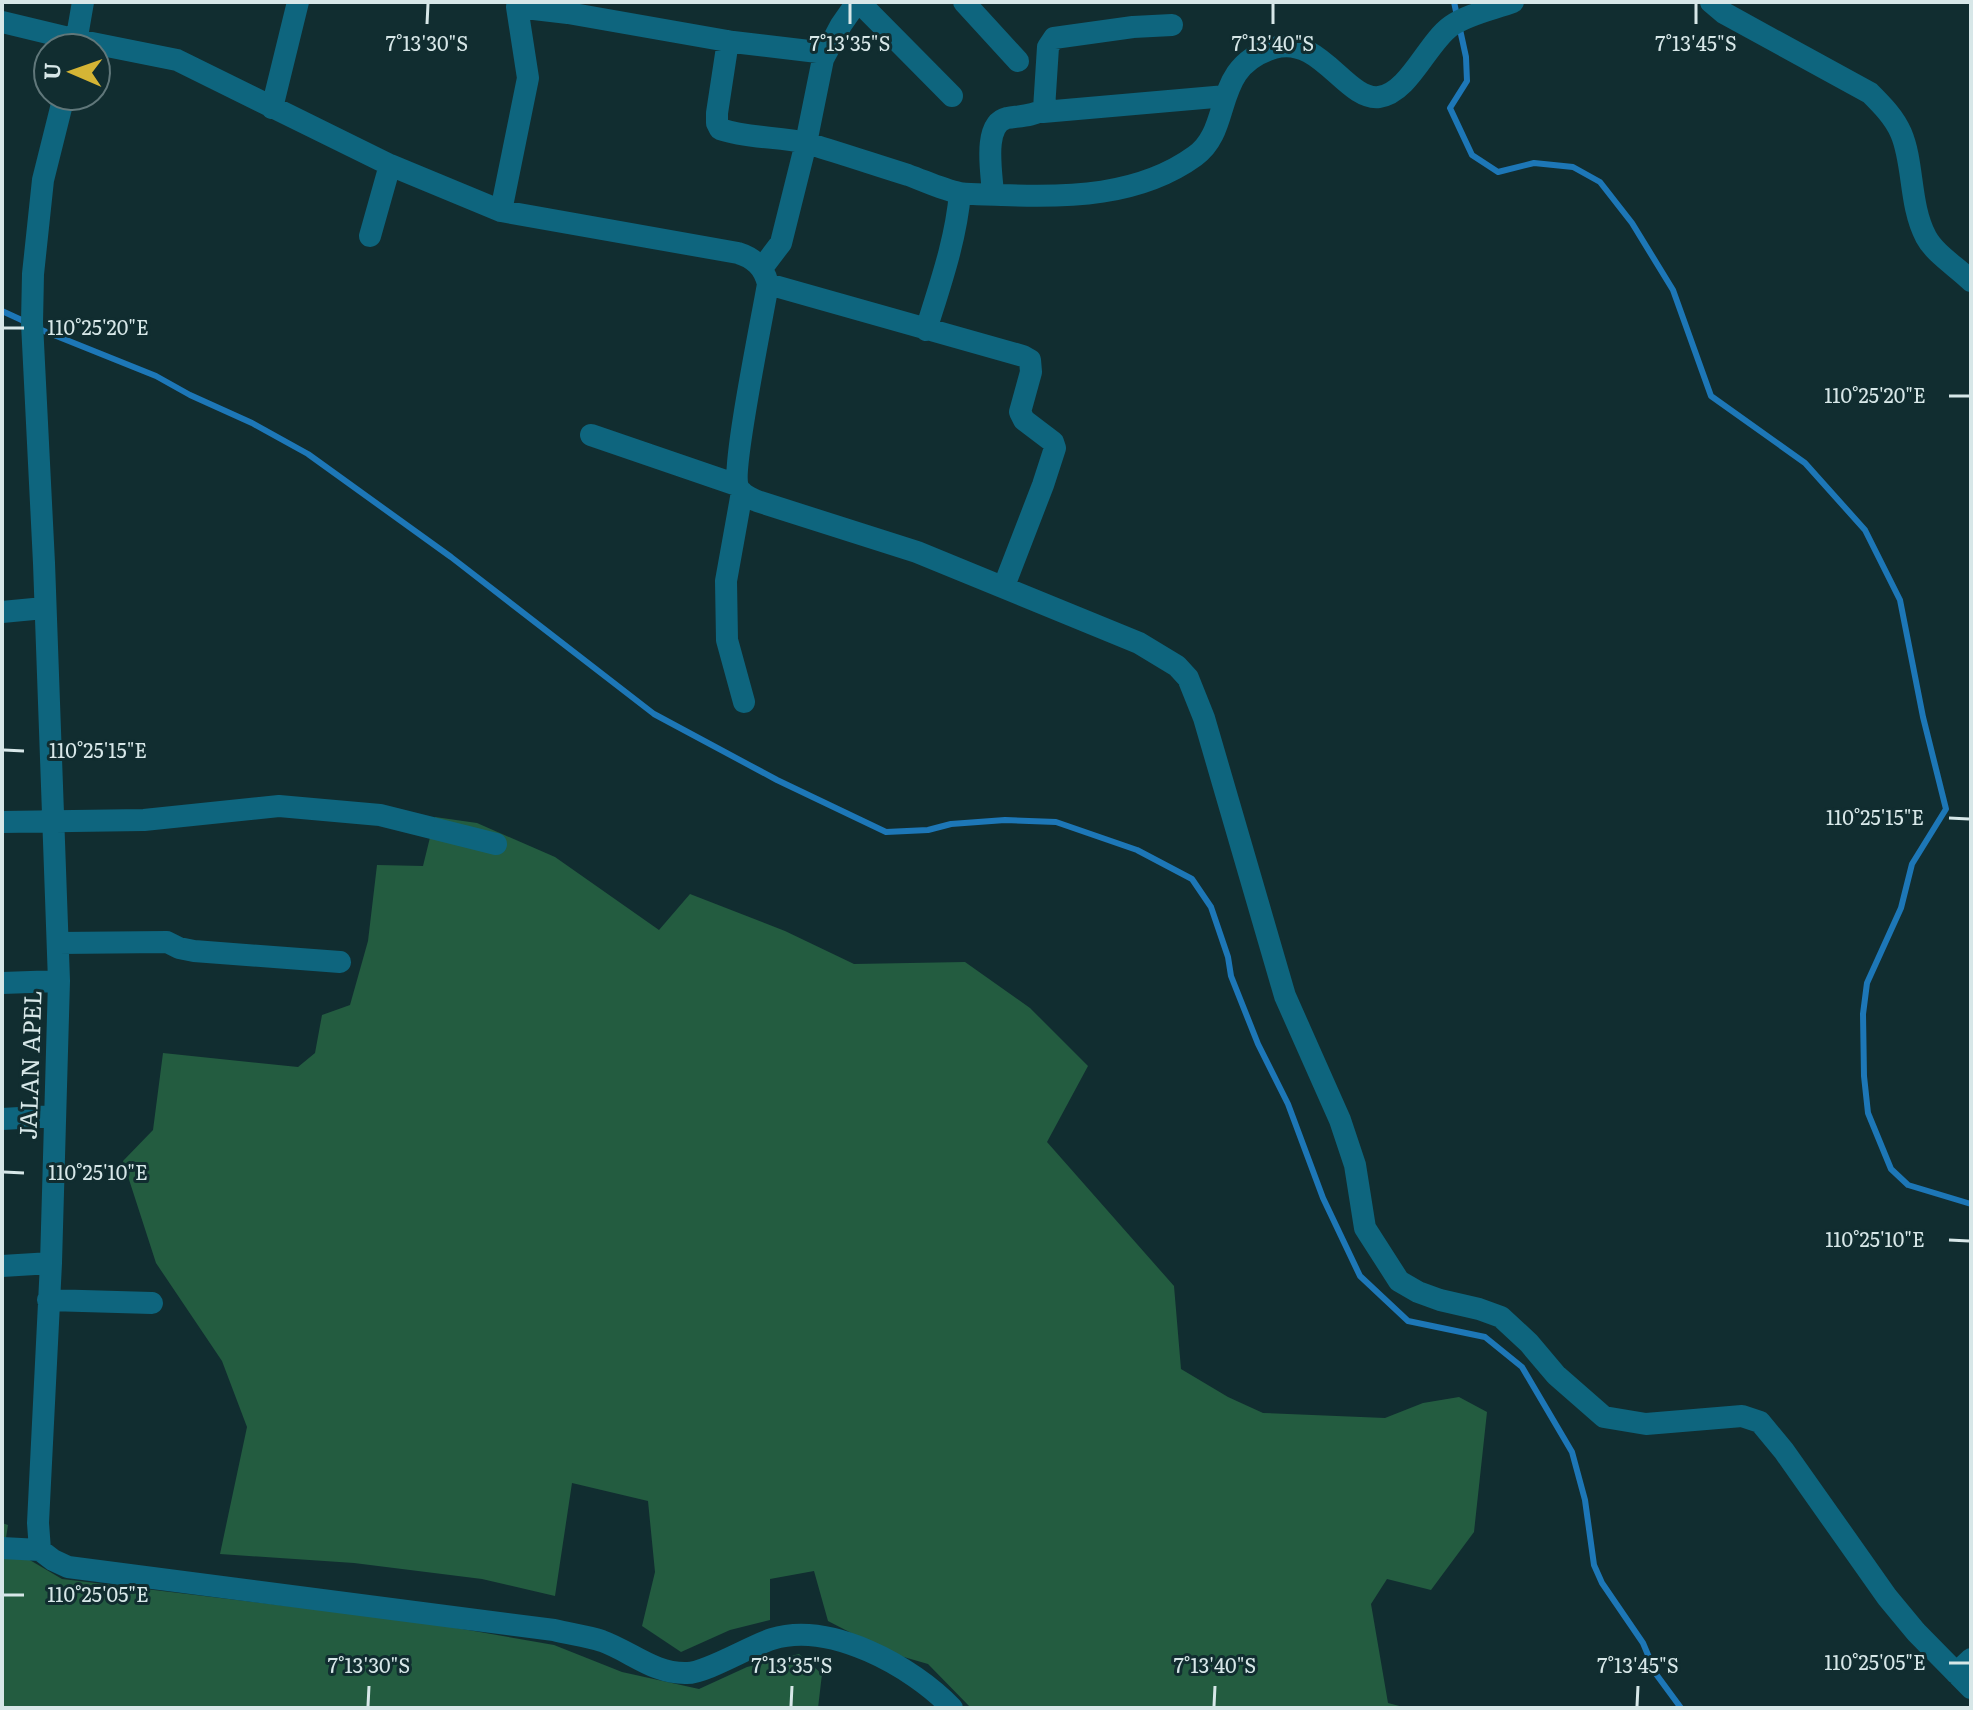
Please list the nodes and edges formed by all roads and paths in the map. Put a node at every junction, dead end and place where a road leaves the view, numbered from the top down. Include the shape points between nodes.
1 (83, 2) edge
2 (298, 2) edge
3 (858, 2) edge
4 (964, 2) edge
5 (1513, 2) edge
6 (1711, 2) edge
7 (2, 22) edge
8 (1172, 25) dead end
9 (36, 32) edge
10 (78, 32) edge
11 (728, 41) junction
12 (112, 50) edge
13 (826, 53) junction
14 (1018, 61) dead end
15 (952, 96) dead end
16 (1226, 96) junction
17 (272, 108) junction
18 (60, 112) edge
19 (1043, 112) junction
20 (806, 143) junction
21 (390, 165) junction
22 (960, 193) junction
23 (993, 194) junction
24 (501, 211) junction
25 (370, 236) dead end
26 (765, 276) junction
27 (1971, 281) edge
28 (926, 330) junction
29 (591, 435) dead end
30 (739, 489) junction
31 (1004, 586) junction
32 (44, 608) junction
33 (2, 612) edge
34 (744, 702) dead end
35 (2, 822) edge
36 (52, 822) junction
37 (496, 844) dead end
38 (58, 943) junction
39 (340, 962) dead end
40 (59, 981) junction
41 (2, 983) edge
42 (55, 1116) junction
43 (2, 1119) edge
44 (51, 1263) junction
45 (2, 1266) edge
46 (48, 1300) junction
47 (152, 1303) dead end
48 (2, 1548) edge
49 (40, 1550) junction
50 (1966, 1673) edge
51 (952, 1708) edge

1 - 10 street
2 - 17 street
3 - 13 street
3 - 15 street
4 - 14 street
5 - 16 street via 1457,23 1431,46 1400,87 1381,97 1360,91 1309,51 1284,47 1243,66
6 - 27 street via 1870,93 1888,111 1901,133 1924,234
7 - 9 street
8 - 19 street via 1054,38 1048,47
11 - 13 street
11 - 20 street via 717,113 720,129
11 - 24 street via 517,7 528,78
12 - 17 street via 177,60
13 - 20 street
16 - 19 street
16 - 23 street via 1203,150 1167,172 1088,195
17 - 21 street
18 - 32 street, JALAN APEL via 43,180 33,274
19 - 23 street via 1001,120 994,127
20 - 22 street
20 - 26 street via 781,243
21 - 24 street
21 - 25 street
22 - 23 street
22 - 28 street
24 - 26 street via 738,253
26 - 28 street
26 - 30 street
28 - 31 street via 1030,360 1020,412 1055,448
29 - 30 street
30 - 31 street via 757,501
30 - 34 street via 726,581 727,640
31 - 50 street via 1139,643 1188,678 1285,996 1355,1165 1365,1228 1399,1281 1429,1296 1501,1317 1604,1417 1646,1424 1742,1416 1760,1422 1887,1597 1916,1632
32 - 33 street
32 - 36 street, JALAN APEL
35 - 36 street
36 - 37 street via 144,820 279,806 380,815
36 - 38 street, JALAN APEL
38 - 39 street via 167,942 194,951
38 - 40 street, JALAN APEL
40 - 41 street
40 - 42 street, JALAN APEL
42 - 43 street
42 - 44 street, JALAN APEL
44 - 45 street
44 - 46 street, JALAN APEL
46 - 47 street
46 - 49 street, JALAN APEL
48 - 49 street
49 - 51 street via 68,1567 554,1630 602,1642 670,1672 691,1673 770,1639 817,1634 854,1645 901,1669

